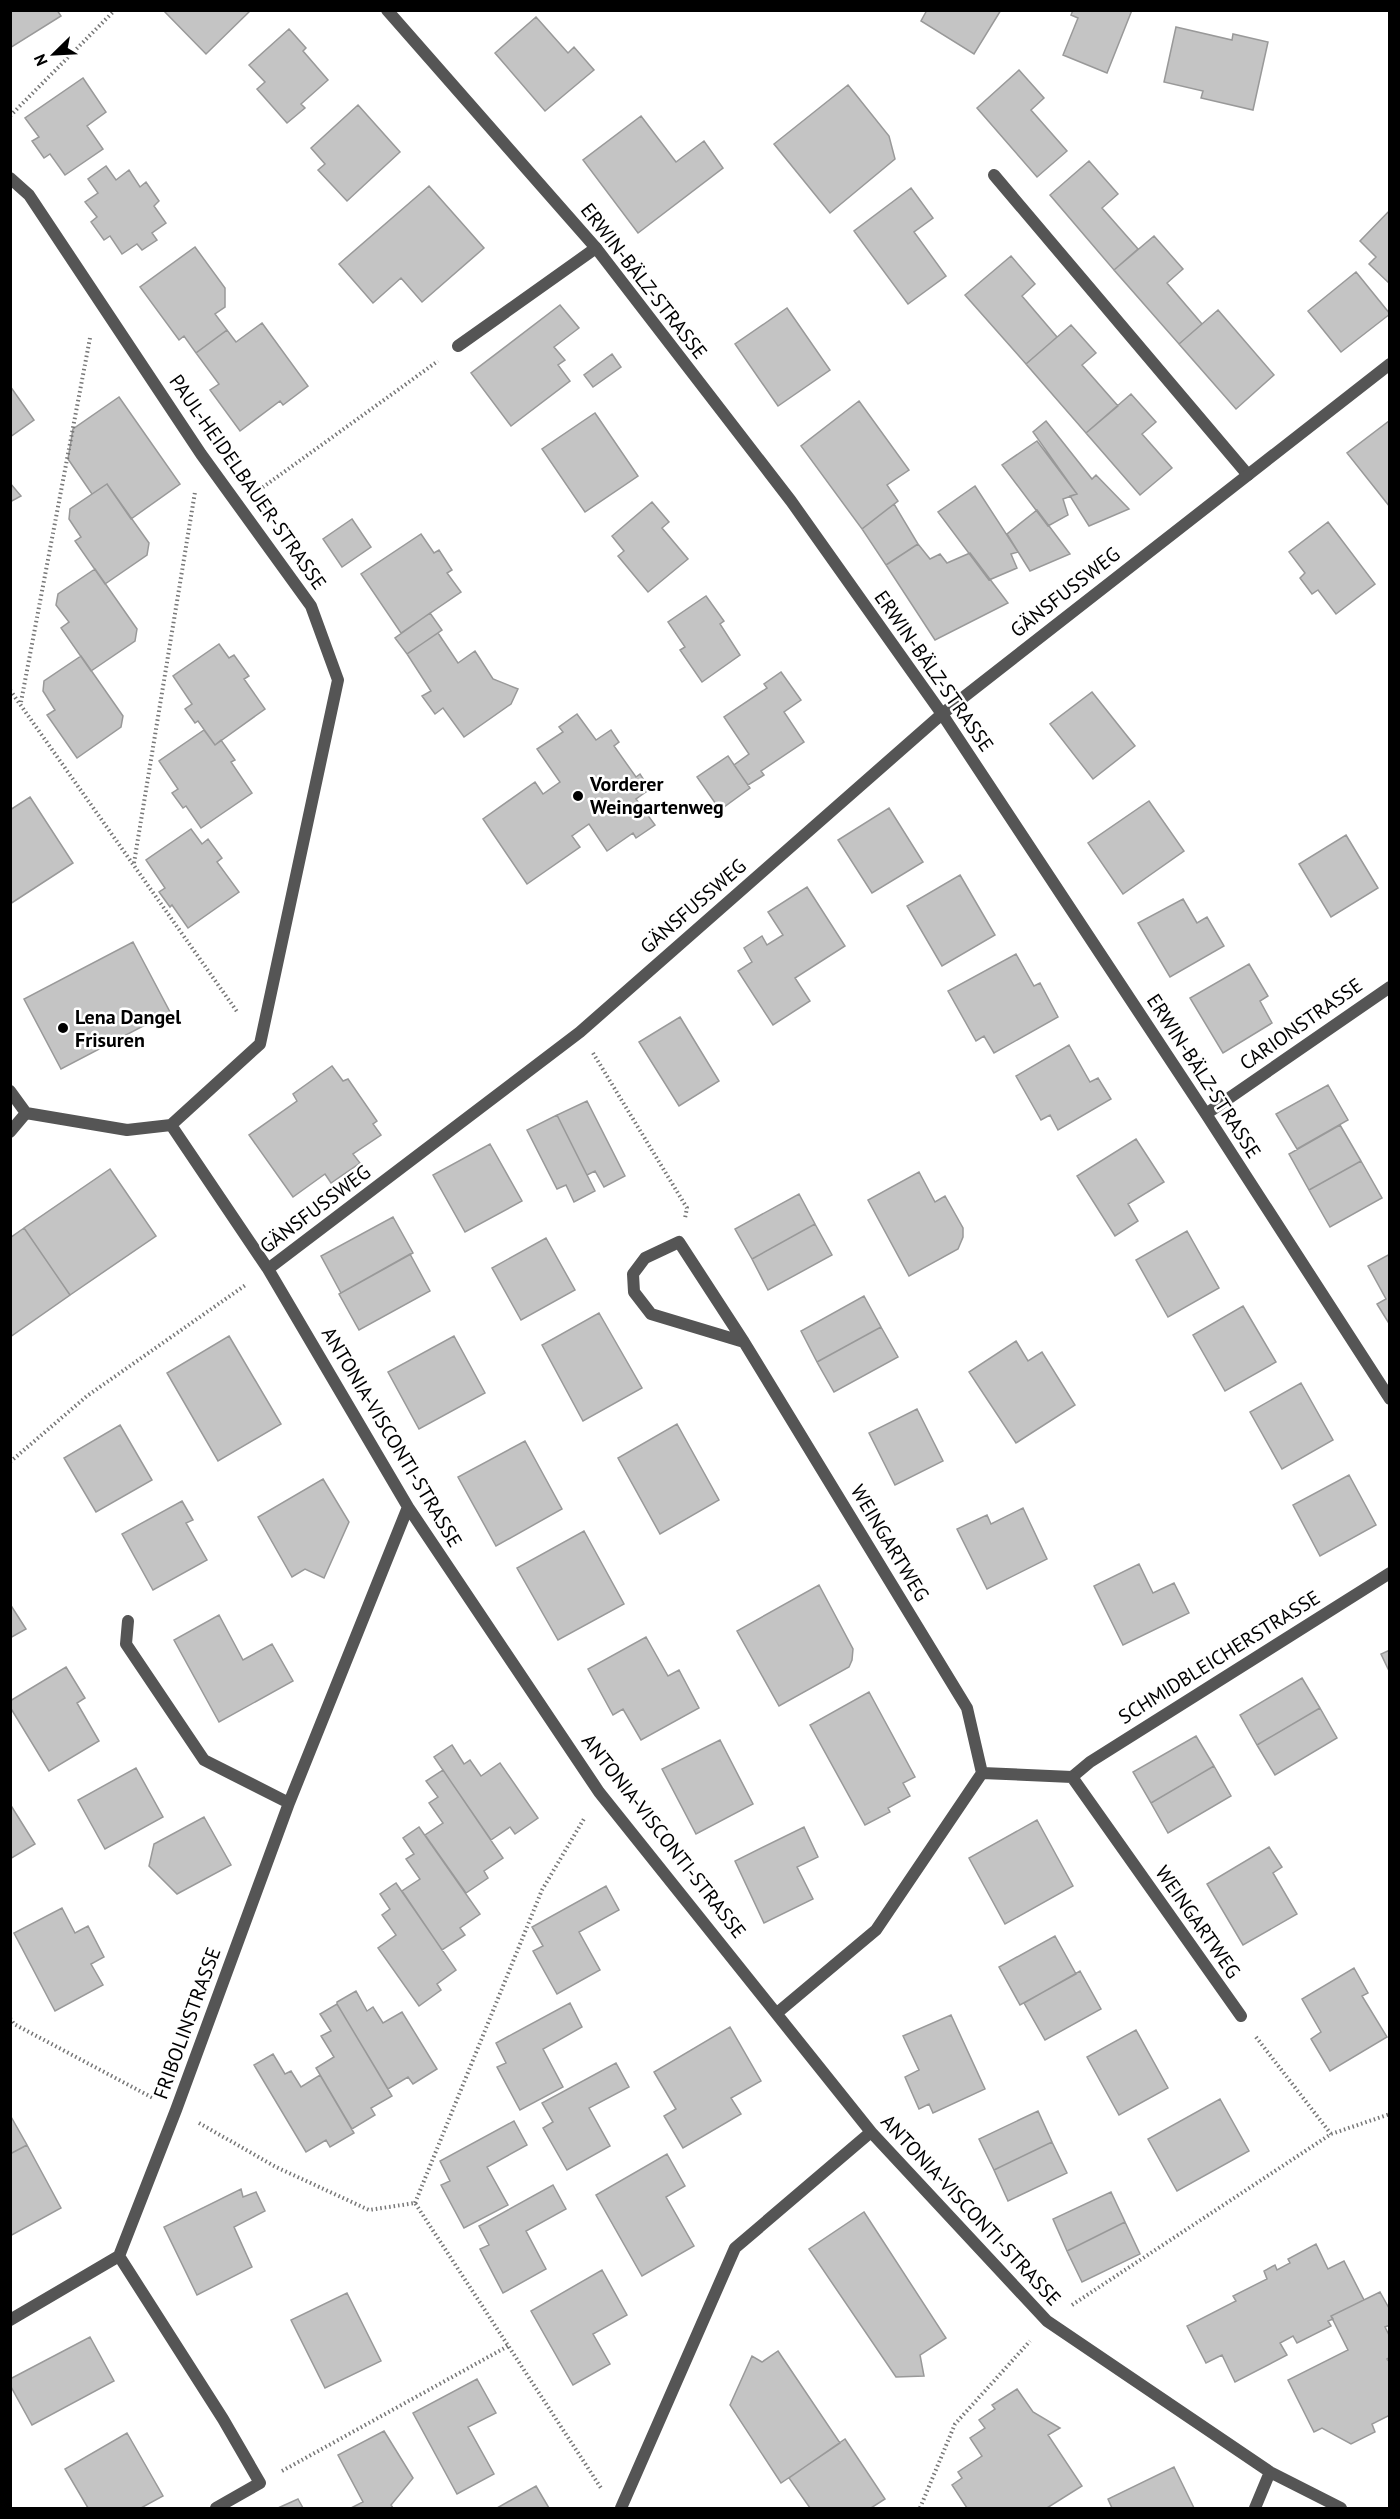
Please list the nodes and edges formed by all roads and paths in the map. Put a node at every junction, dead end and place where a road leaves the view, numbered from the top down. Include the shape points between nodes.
1 (115, 10) edge
2 (387, 10) edge
3 (10, 116) edge
4 (994, 175) dead end
5 (10, 178) edge
6 (596, 248) junction
7 (98, 296) junction
8 (458, 346) joint
9 (1389, 364) edge
10 (201, 454) junction
11 (1248, 475) junction
12 (237, 505) junction
13 (10, 690) edge
14 (21, 702) junction
15 (942, 714) junction
16 (134, 864) junction
17 (1389, 987) edge
18 (580, 1032) junction
19 (260, 1044) junction
20 (10, 1091) edge
21 (26, 1113) junction
22 (1206, 1114) junction
23 (171, 1125) junction
24 (10, 1132) edge
25 (679, 1242) junction
26 (268, 1269) junction
27 (744, 1342) junction
28 (1389, 1399) edge
29 (10, 1462) edge
30 (408, 1507) junction
31 (1389, 1573) edge
32 (128, 1621) dead end
33 (982, 1773) junction
34 (1072, 1777) junction
35 (599, 1792) junction
36 (289, 1803) junction
37 (777, 2013) junction
38 (1241, 2016) joint
39 (10, 2018) edge
40 (176, 2110) junction
41 (1389, 2114) edge
42 (871, 2132) junction
43 (1331, 2134) junction
44 (415, 2203) junction
45 (119, 2256) junction
46 (10, 2320) edge
47 (1047, 2321) junction
48 (510, 2345) junction
49 (1270, 2472) junction
50 (260, 2483) junction
51 (602, 2489) dead end
52 (216, 2508) edge
53 (621, 2508) edge
54 (920, 2508) edge
55 (1255, 2508) edge
56 (1341, 2508) edge

1 - 3 path
2 - 6 street, ERWIN-BÄLZ-STRASSE
4 - 11 street
5 - 7 street, PAUL-HEIDELBAUER-STRASSE via 29,195
6 - 8 street
6 - 15 street, ERWIN-BÄLZ-STRASSE via 791,501
7 - 10 street, PAUL-HEIDELBAUER-STRASSE
7 - 14 path
8 - 12 path
9 - 11 street, GÄNSFUSSWEG
10 - 12 street, PAUL-HEIDELBAUER-STRASSE
10 - 16 path
11 - 15 street, GÄNSFUSSWEG
12 - 19 street, PAUL-HEIDELBAUER-STRASSE via 311,606 338,680
13 - 14 path
14 - 16 path
15 - 18 street, GÄNSFUSSWEG
15 - 22 street, ERWIN-BÄLZ-STRASSE
16 - 19 path
17 - 22 street, CARIONSTRASSE
18 - 25 path via 687,1208
18 - 26 street, GÄNSFUSSWEG
19 - 23 street
20 - 21 street
21 - 23 street via 127,1130
21 - 24 street
22 - 28 street, ERWIN-BÄLZ-STRASSE
23 - 26 street, ANTONIA-VISCONTI-STRASSE
25 - 27 street, WEINGARTWEG
25 - 27 street via 645,1258 633,1274 634,1292 651,1314
26 - 29 path, GÄNSFUSSWEG via 87,1396
26 - 30 street, ANTONIA-VISCONTI-STRASSE
27 - 33 street, WEINGARTWEG via 967,1708
30 - 35 street, ANTONIA-VISCONTI-STRASSE
30 - 36 street, FRIBOLINSTRASSE
31 - 34 street, SCHMIDBLEICHERSTRASSE
32 - 36 street via 126,1644 204,1760
33 - 34 street
33 - 37 street via 876,1930
34 - 38 street, WEINGARTWEG
35 - 37 street, ANTONIA-VISCONTI-STRASSE
35 - 44 path via 542,1890
36 - 40 street, FRIBOLINSTRASSE
37 - 42 street, ANTONIA-VISCONTI-STRASSE
38 - 43 path
39 - 40 path via 14,2024
40 - 44 path via 276,2167 369,2210
40 - 45 street, FRIBOLINSTRASSE
41 - 43 path
42 - 47 street, ANTONIA-VISCONTI-STRASSE
42 - 53 street via 735,2248
43 - 47 path
44 - 48 path
45 - 46 street
45 - 50 street
47 - 49 street, ANTONIA-VISCONTI-STRASSE
47 - 54 path via 955,2424
48 - 50 path
48 - 51 path
49 - 55 street
49 - 56 street, ANTONIA-VISCONTI-STRASSE
50 - 52 street

